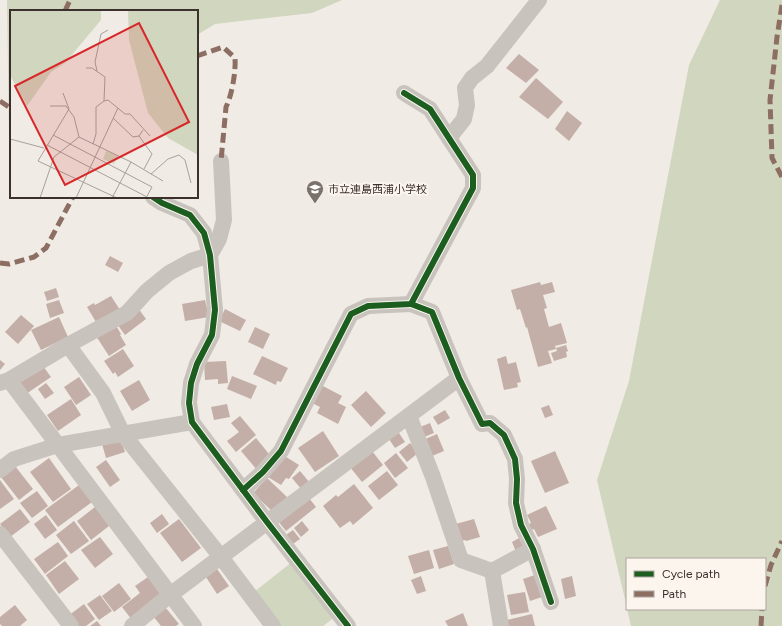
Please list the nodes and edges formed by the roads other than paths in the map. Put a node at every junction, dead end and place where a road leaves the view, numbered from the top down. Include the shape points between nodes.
1 (539, 0) edge
2 (404, 93) dead end
3 (449, 138) junction
4 (221, 161) dead end
5 (154, 198) edge
6 (210, 255) junction
7 (411, 304) junction
8 (68, 345) junction
9 (459, 378) junction
10 (5, 381) edge
11 (409, 416) junction
12 (192, 422) junction
13 (123, 434) junction
14 (58, 445) junction
15 (0, 470) edge
16 (243, 490) junction
17 (267, 522) junction
18 (0, 534) edge
19 (533, 549) junction
20 (221, 557) junction
21 (492, 571) junction
22 (170, 595) junction
23 (551, 602) dead end
24 (71, 626) edge
25 (132, 626) edge
26 (194, 626) edge
27 (273, 626) edge
28 (348, 626) edge
29 (501, 626) edge

1 - 3 street via 487,66 472,78 465,88 467,105 464,119
2 - 3 street via 430,109
3 - 7 street via 473,175 473,188
4 - 6 street via 224,220 219,239
5 - 6 street via 190,215 204,233
6 - 8 street via 191,261 169,273 147,291 127,313
6 - 12 street via 215,310 212,335 191,383 189,403
7 - 9 street via 432,312
7 - 16 street via 368,306 351,314 281,451 264,472
8 - 10 street
8 - 13 street via 103,394
9 - 11 street
9 - 19 street via 482,424 490,423 504,435 515,459 516,503
10 - 14 street
11 - 17 street
11 - 21 street via 462,560
12 - 13 street
12 - 16 street
13 - 14 street
13 - 20 street
14 - 15 street via 14,459
14 - 22 street
16 - 17 street
17 - 20 street
17 - 28 street
18 - 24 street
19 - 21 street
19 - 23 street
20 - 22 street
20 - 27 street
21 - 29 street
22 - 25 street
22 - 26 street

